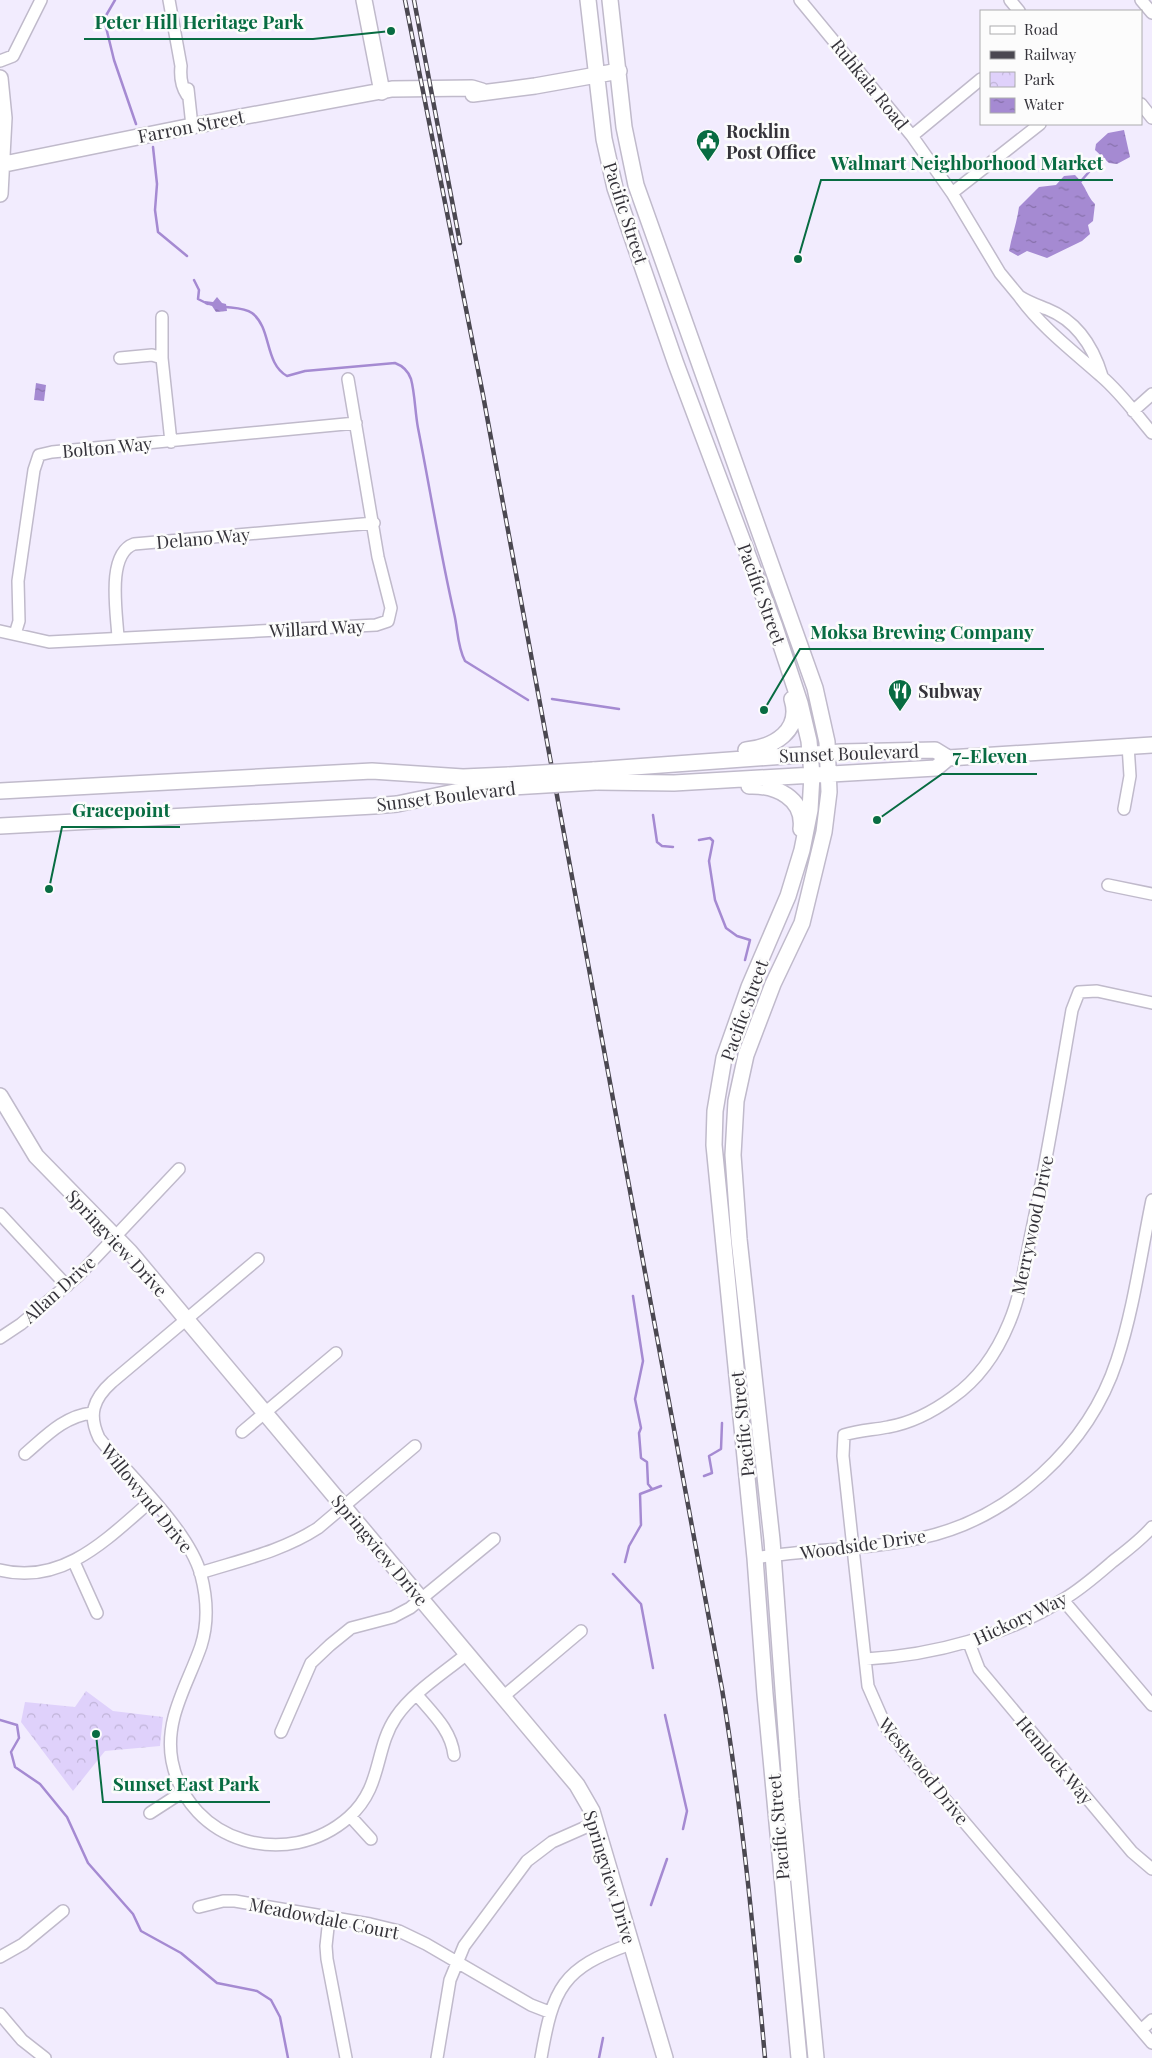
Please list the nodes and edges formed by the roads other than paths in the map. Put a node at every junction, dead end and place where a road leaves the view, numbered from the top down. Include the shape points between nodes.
1 (40, 0) edge
2 (169, 0) edge
3 (364, 0) edge
4 (588, 0) edge
5 (610, 0) edge
6 (1010, 0) edge
7 (1141, 0) edge
8 (805, 2) edge
9 (1018, 10) edge
10 (1152, 13) edge
11 (0, 61) edge
12 (619, 72) junction
13 (596, 76) junction
14 (0, 78) edge
15 (980, 80) edge
16 (382, 92) junction
17 (1142, 105) edge
18 (1152, 118) edge
19 (1039, 125) edge
20 (192, 126) junction
21 (912, 136) junction
22 (1, 165) edge
23 (952, 193) junction
24 (0, 194) edge
25 (1019, 296) junction
26 (162, 317) dead end
27 (120, 358) dead end
28 (162, 358) junction
29 (1102, 376) junction
30 (348, 379) dead end
31 (1152, 394) edge
32 (1133, 411) junction
33 (356, 423) junction
34 (1152, 433) edge
35 (171, 442) junction
36 (718, 473) junction
37 (374, 523) junction
38 (760, 532) junction
39 (0, 631) edge
40 (15, 634) junction
41 (118, 638) junction
42 (780, 644) junction
43 (1128, 745) junction
44 (1152, 745) edge
45 (828, 753) junction
46 (810, 754) junction
47 (948, 758) junction
48 (718, 759) junction
49 (812, 774) junction
50 (828, 774) junction
51 (594, 776) junction
52 (718, 779) junction
53 (511, 781) junction
54 (0, 791) edge
55 (1124, 809) dead end
56 (0, 826) edge
57 (802, 850) junction
58 (1108, 885) dead end
59 (1152, 894) edge
60 (749, 986) junction
61 (1152, 1004) edge
62 (746, 1056) junction
63 (0, 1096) edge
64 (715, 1128) junction
65 (734, 1128) junction
66 (179, 1169) dead end
67 (1152, 1200) edge
68 (0, 1214) edge
69 (115, 1236) junction
70 (739, 1239) junction
71 (1148, 1241) edge
72 (724, 1242) junction
73 (258, 1259) dead end
74 (67, 1286) junction
75 (186, 1319) junction
76 (0, 1338) edge
77 (336, 1353) dead end
78 (265, 1412) junction
79 (92, 1414) junction
80 (242, 1432) dead end
81 (844, 1435) joint
82 (415, 1446) dead end
83 (25, 1454) dead end
84 (152, 1500) junction
85 (343, 1506) junction
86 (1150, 1533) edge
87 (494, 1539) dead end
88 (853, 1548) junction
89 (774, 1555) junction
90 (755, 1558) junction
91 (74, 1562) junction
92 (0, 1570) edge
93 (200, 1573) junction
94 (422, 1600) junction
95 (1063, 1600) junction
96 (97, 1613) dead end
97 (581, 1631) dead end
98 (969, 1643) junction
99 (468, 1653) junction
100 (866, 1659) junction
101 (765, 1694) junction
102 (417, 1695) junction
103 (504, 1696) junction
104 (1152, 1705) edge
105 (282, 1732) dead end
106 (788, 1737) junction
107 (454, 1755) dead end
108 (773, 1772) junction
109 (184, 1792) junction
110 (150, 1813) dead end
111 (350, 1816) junction
112 (595, 1823) junction
113 (371, 1838) dead end
114 (1152, 1869) edge
115 (800, 1885) junction
116 (199, 1907) dead end
117 (63, 1912) dead end
118 (329, 1918) junction
119 (786, 1924) junction
120 (631, 1944) junction
121 (0, 1957) edge
122 (456, 1961) junction
123 (794, 1989) junction
124 (550, 2012) junction
125 (0, 2014) edge
126 (1152, 2020) edge
127 (1141, 2030) junction
128 (814, 2031) junction
129 (1152, 2043) edge
130 (45, 2058) edge
131 (346, 2058) edge
132 (436, 2058) edge
133 (541, 2058) edge
134 (665, 2058) edge
135 (799, 2058) edge
136 (806, 2058) edge
137 (816, 2058) edge

1 - 11 street via 13,56
2 - 20 street via 188,87
3 - 16 main road
4 - 13 main road, Pacific Street
5 - 12 main road, Pacific Street
6 - 9 street
7 - 10 street
8 - 21 street, Ruhkala Road
12 - 13 main road, Farron Street
12 - 38 main road, Pacific Street via 636,185
13 - 16 main road, Farron Street via 472,94
13 - 36 main road, Pacific Street via 614,187
14 - 22 main road via 4,118
15 - 21 street
16 - 20 main road, Farron Street
17 - 18 street
19 - 23 street
20 - 22 main road, Farron Street
21 - 23 street, Ruhkala Road
22 - 24 main road
23 - 25 street, Ruhkala Road via 1000,273
25 - 29 street, Ruhkala Road via 1036,317
25 - 29 street, Ruhkala Road via 1076,327 1094,352
26 - 28 street
27 - 28 street via 152,355
28 - 35 street
29 - 32 street, Ruhkala Road
30 - 33 street, Willard Way
31 - 32 street
32 - 34 street, Ruhkala Road
33 - 35 street, Bolton Way
33 - 37 street, Willard Way
35 - 40 street, Bolton Way via 39,455 20,564 19,621
36 - 38 main road via 730,482 746,523
36 - 42 main road, Pacific Street
37 - 41 street, Delano Way via 134,544 125,548 120,554 116,577
37 - 41 street, Willard Way via 378,557 391,608 388,620 376,625
38 - 45 main road, Pacific Street via 815,688
39 - 40 street, Willard Way
40 - 41 street, Willard Way via 49,642
42 - 46 main road, Pacific Street via 800,703
42 - 48 main road via 778,660 795,713 790,728 768,745 735,750
43 - 44 main road, Sunset Boulevard
43 - 47 main road, Sunset Boulevard
43 - 55 street via 1130,776
45 - 46 main road, Sunset Boulevard
45 - 47 main road, Sunset Boulevard via 935,750
45 - 50 main road, Pacific Street
46 - 48 main road, Sunset Boulevard
46 - 49 main road, Pacific Street
47 - 50 main road, Sunset Boulevard via 936,768
48 - 51 main road, Sunset Boulevard
49 - 50 main road, Sunset Boulevard
49 - 52 main road, Sunset Boulevard
49 - 57 main road, Pacific Street via 810,810
50 - 62 main road, Pacific Street via 824,832 802,923 773,984
51 - 52 main road, Sunset Boulevard via 674,782
51 - 53 main road, Sunset Boulevard, bridge
52 - 57 main road via 738,786 758,786 784,793 800,810
53 - 54 main road, Sunset Boulevard via 372,771
53 - 56 main road, Sunset Boulevard via 397,804
57 - 60 main road, Pacific Street via 778,924
58 - 59 street
60 - 62 main road via 755,1003 739,1043
60 - 64 main road, Pacific Street via 724,1058 717,1092
61 - 81 street, Merrywood Drive via 1097,991 1079,992 1072,1010 1020,1287 1010,1320 989,1363 972,1382 934,1410 891,1427
62 - 65 main road, Pacific Street
63 - 69 main road, Springview Drive via 36,1156
64 - 65 main road
64 - 72 main road, Pacific Street
65 - 70 main road, Pacific Street
66 - 69 street, Allan Drive
67 - 71 street, Woodside Drive
68 - 74 street
69 - 74 street, Allan Drive
69 - 75 main road, Springview Drive
70 - 72 main road
70 - 89 main road, Pacific Street
71 - 88 street, Woodside Drive via 1107,1386 1085,1425 1054,1462 1018,1494 968,1522 923,1538
72 - 90 main road, Pacific Street
73 - 75 street
74 - 76 street, Allan Drive
75 - 78 main road, Springview Drive
75 - 79 street via 102,1391
77 - 78 street
78 - 80 street
78 - 85 main road, Springview Drive
79 - 83 street via 63,1422
79 - 84 street, Willowynd Drive via 99,1438
81 - 88 street, Westwood Drive via 843,1456
82 - 85 street
84 - 91 street via 99,1546
84 - 93 street, Willowynd Drive via 187,1544
85 - 93 street via 301,1539
85 - 94 main road, Springview Drive
86 - 95 street, Hickory Way
87 - 94 street
88 - 89 street, Woodside Drive
88 - 100 street, Westwood Drive
89 - 90 street, Woodside Drive
89 - 106 main road, Pacific Street
90 - 101 main road, Pacific Street
91 - 92 street via 39,1572
91 - 96 street
93 - 109 street, Willowynd Drive via 205,1595 205,1629 171,1729 172,1761
94 - 99 main road, Springview Drive
94 - 105 street via 393,1617 351,1628 330,1645 311,1663
95 - 98 street, Hickory Way
95 - 104 street
97 - 103 street
98 - 100 street, Hickory Way
98 - 114 street, Hemlock Way via 979,1669 1132,1852
99 - 102 street, Willowynd Drive
99 - 103 main road, Springview Drive
100 - 127 street, Westwood Drive via 868,1686 886,1727
101 - 106 main road via 774,1701 778,1728
101 - 108 main road, Pacific Street
102 - 107 street via 445,1728
102 - 111 street, Willowynd Drive via 396,1717 373,1783
103 - 112 main road, Springview Drive via 570,1775 587,1800
106 - 108 main road via 780,1742 779,1763
106 - 115 main road, Pacific Street
108 - 119 main road, Pacific Street
109 - 110 street
109 - 111 street, Willowynd Drive via 203,1816 226,1832 272,1846 303,1842 334,1828
111 - 113 street
112 - 120 main road, Springview Drive
112 - 122 street via 552,1842 527,1861
115 - 119 main road via 792,1890 791,1915
115 - 128 main road, Pacific Street
116 - 118 street, Meadowdale Court via 223,1900 235,1901
117 - 121 street via 23,1944
118 - 122 street, Meadowdale Court via 399,1931
118 - 131 street via 327,1959
119 - 123 main road, Pacific Street
120 - 124 street via 604,1953 580,1968 562,1988
120 - 134 main road, Springview Drive
122 - 124 street, Meadowdale Court via 531,2005
122 - 132 street
123 - 128 main road via 800,1993 804,2023
123 - 135 main road, Pacific Street
124 - 133 street
125 - 130 street via 22,2040
126 - 127 street
127 - 129 street, Westwood Drive
128 - 136 main road via 805,2042
128 - 137 main road, Pacific Street

